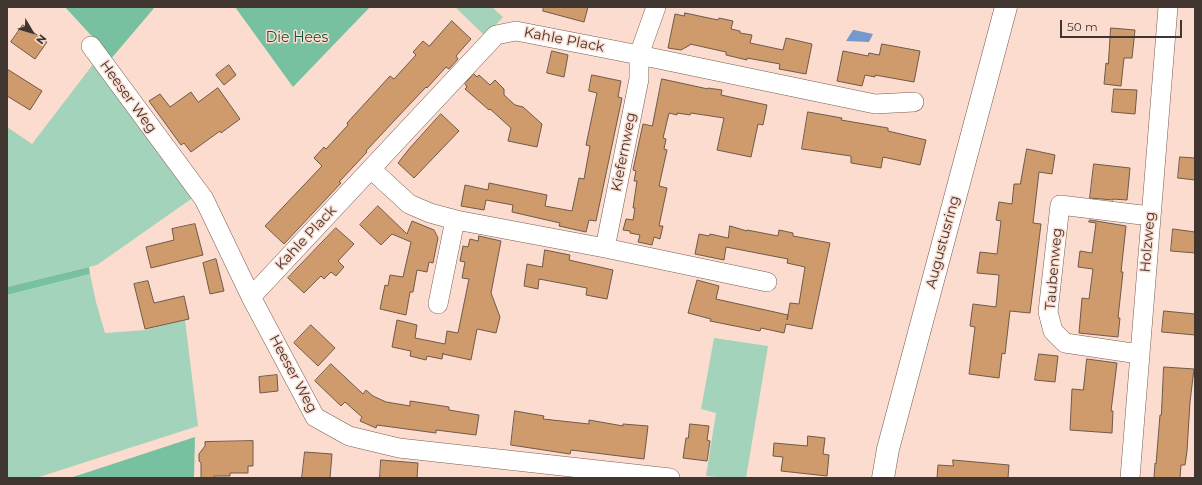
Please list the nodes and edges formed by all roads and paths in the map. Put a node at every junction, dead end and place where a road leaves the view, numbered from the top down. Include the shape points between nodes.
1 (656, 7) edge
2 (1006, 7) edge
3 (1168, 7) edge
4 (91, 46) dead end
5 (639, 55) junction
6 (914, 102) dead end
7 (371, 169) junction
8 (1150, 216) junction
9 (455, 220) junction
10 (605, 248) junction
11 (767, 282) dead end
12 (251, 297) junction
13 (438, 304) dead end
14 (1139, 354) junction
15 (670, 478) edge
16 (883, 478) edge
17 (1130, 478) edge

1 - 5 street, Kiefernweg
2 - 16 main road, Augustusring via 888,449
3 - 8 street, Holzweg
4 - 12 street, Heeser Weg via 204,199
5 - 6 street, Kahle Plack via 875,104
5 - 7 street, Kahle Plack via 516,31 496,35
5 - 10 street, Kiefernweg via 639,79
7 - 9 street via 409,204
7 - 12 street, Kahle Plack
8 - 14 street, Holzweg
8 - 14 street, Taubenweg via 1060,205 1048,312 1053,331 1065,343
9 - 10 street
9 - 13 street
10 - 11 street
12 - 15 street, Heeser Weg via 315,417 349,436 400,448
14 - 17 street, Holzweg

